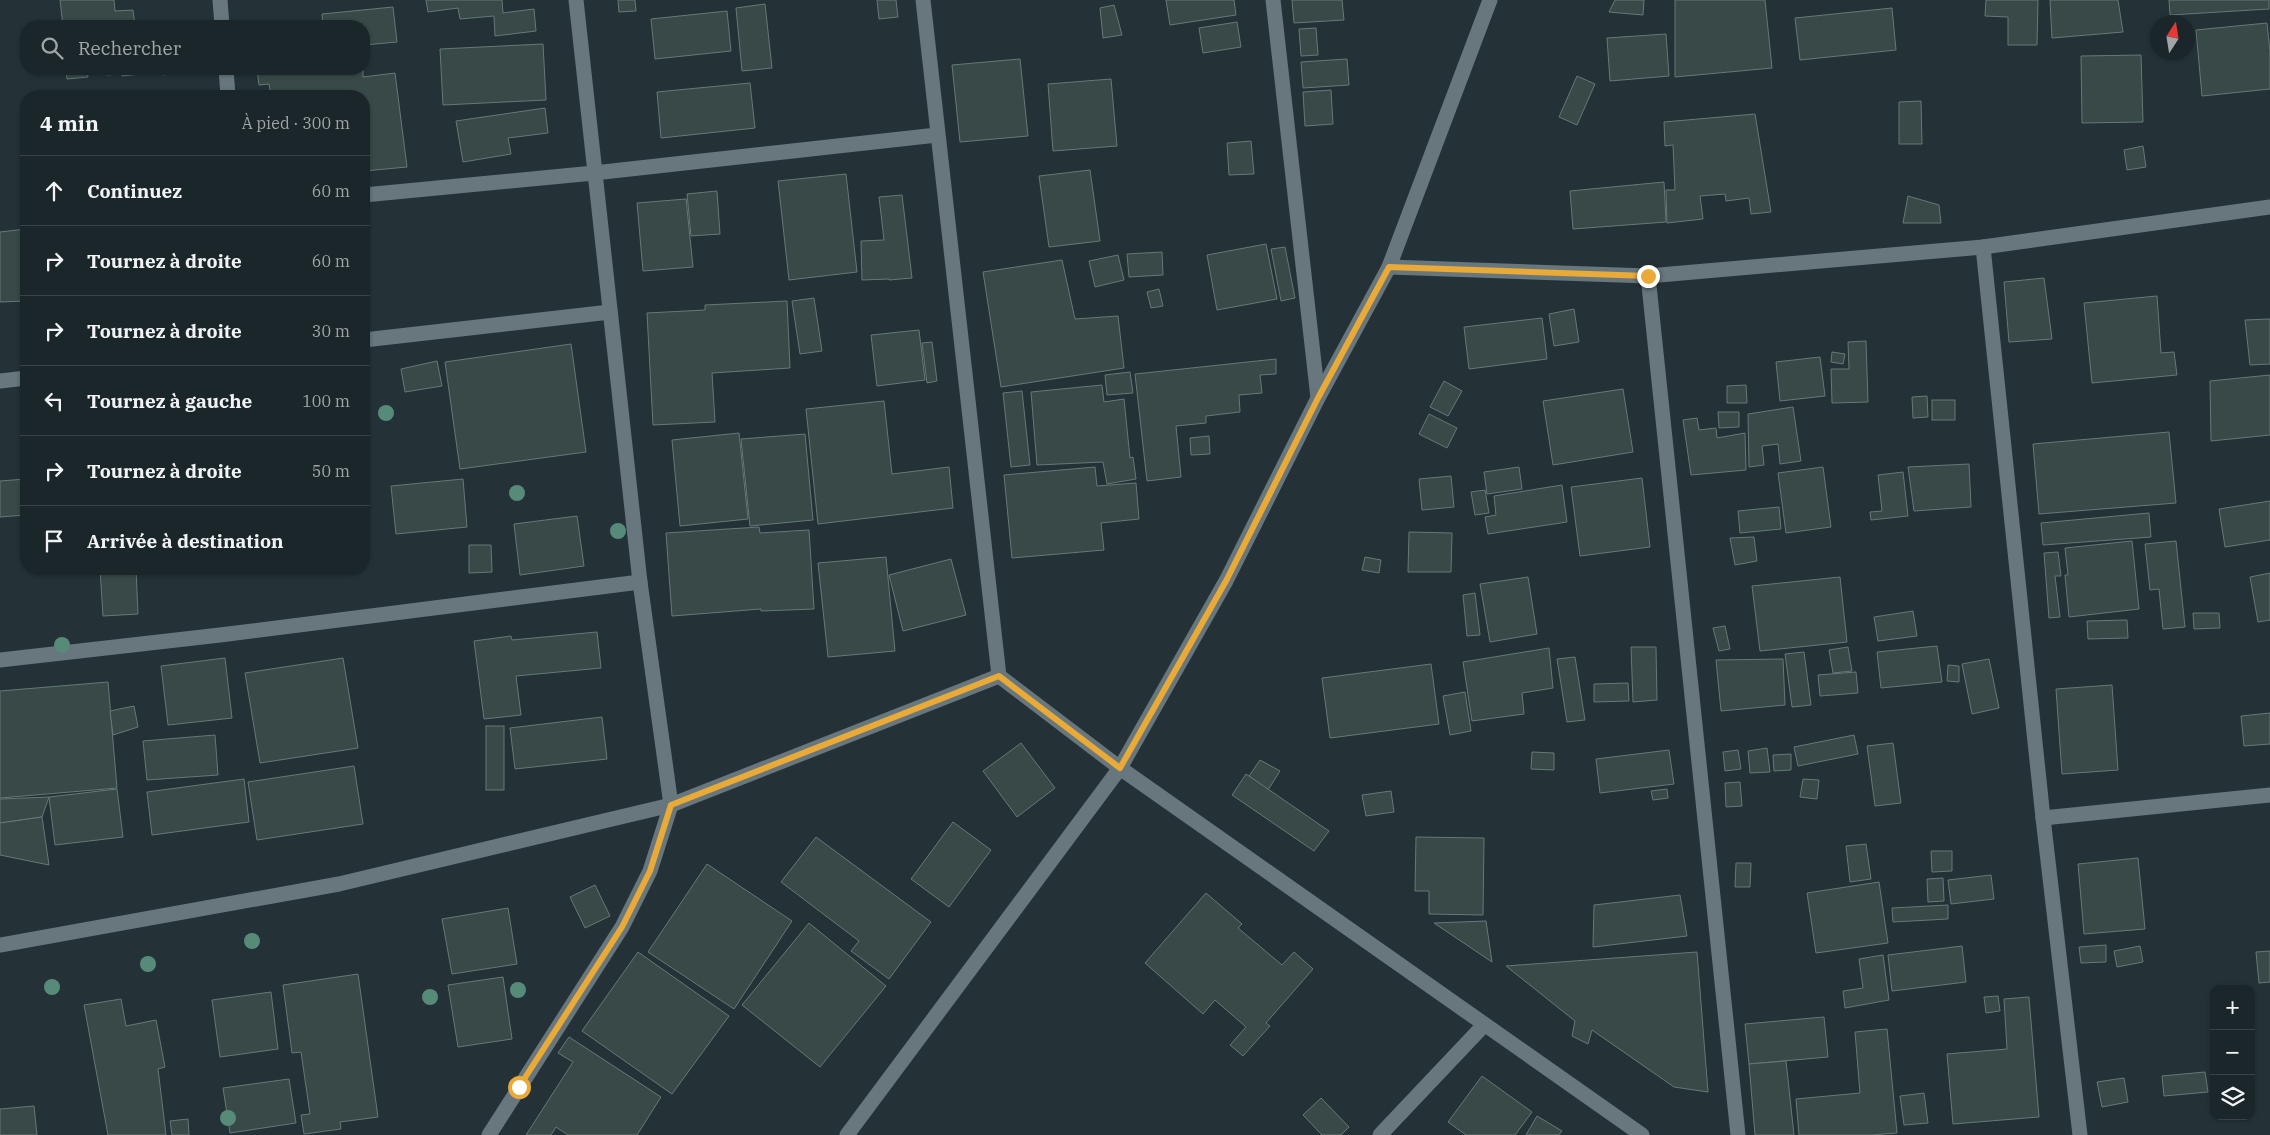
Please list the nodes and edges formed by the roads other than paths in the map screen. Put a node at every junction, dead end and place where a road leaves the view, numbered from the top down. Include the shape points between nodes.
1 (220, 0) edge
2 (576, 0) edge
3 (923, 0) edge
4 (1273, 0) edge
5 (1490, 0) edge
6 (222, 20) edge
7 (226, 75) edge
8 (228, 90) edge
9 (937, 135) junction
10 (594, 173) junction
11 (370, 194) edge
12 (2270, 207) edge
13 (1983, 247) junction
14 (1389, 267) junction
15 (1648, 276) junction
16 (610, 312) junction
17 (370, 339) edge
18 (20, 379) edge
19 (0, 381) edge
20 (1318, 398) junction
21 (640, 582) junction
22 (0, 660) edge
23 (999, 676) junction
24 (1120, 768) junction
25 (2270, 795) edge
26 (671, 805) junction
27 (2042, 818) junction
28 (0, 945) edge
29 (1484, 1025) junction
30 (489, 1135) edge
31 (847, 1135) edge
32 (1380, 1135) edge
33 (1642, 1135) edge
34 (1738, 1135) edge
35 (2080, 1135) edge

1 - 6 street
2 - 10 street
3 - 9 street
4 - 20 street
5 - 14 street
7 - 8 street
9 - 10 street
9 - 23 street
10 - 11 street
10 - 16 street
12 - 13 street
13 - 15 street
13 - 27 street
14 - 15 street
14 - 20 street
15 - 34 street
16 - 17 street
16 - 21 street
18 - 19 street
20 - 24 street via 1226,581
21 - 22 street
21 - 26 street
23 - 24 street
23 - 26 street
24 - 29 street
24 - 31 street
25 - 27 street
26 - 28 street via 339,884
26 - 30 street via 650,871 622,927
27 - 35 street
29 - 32 street
29 - 33 street

